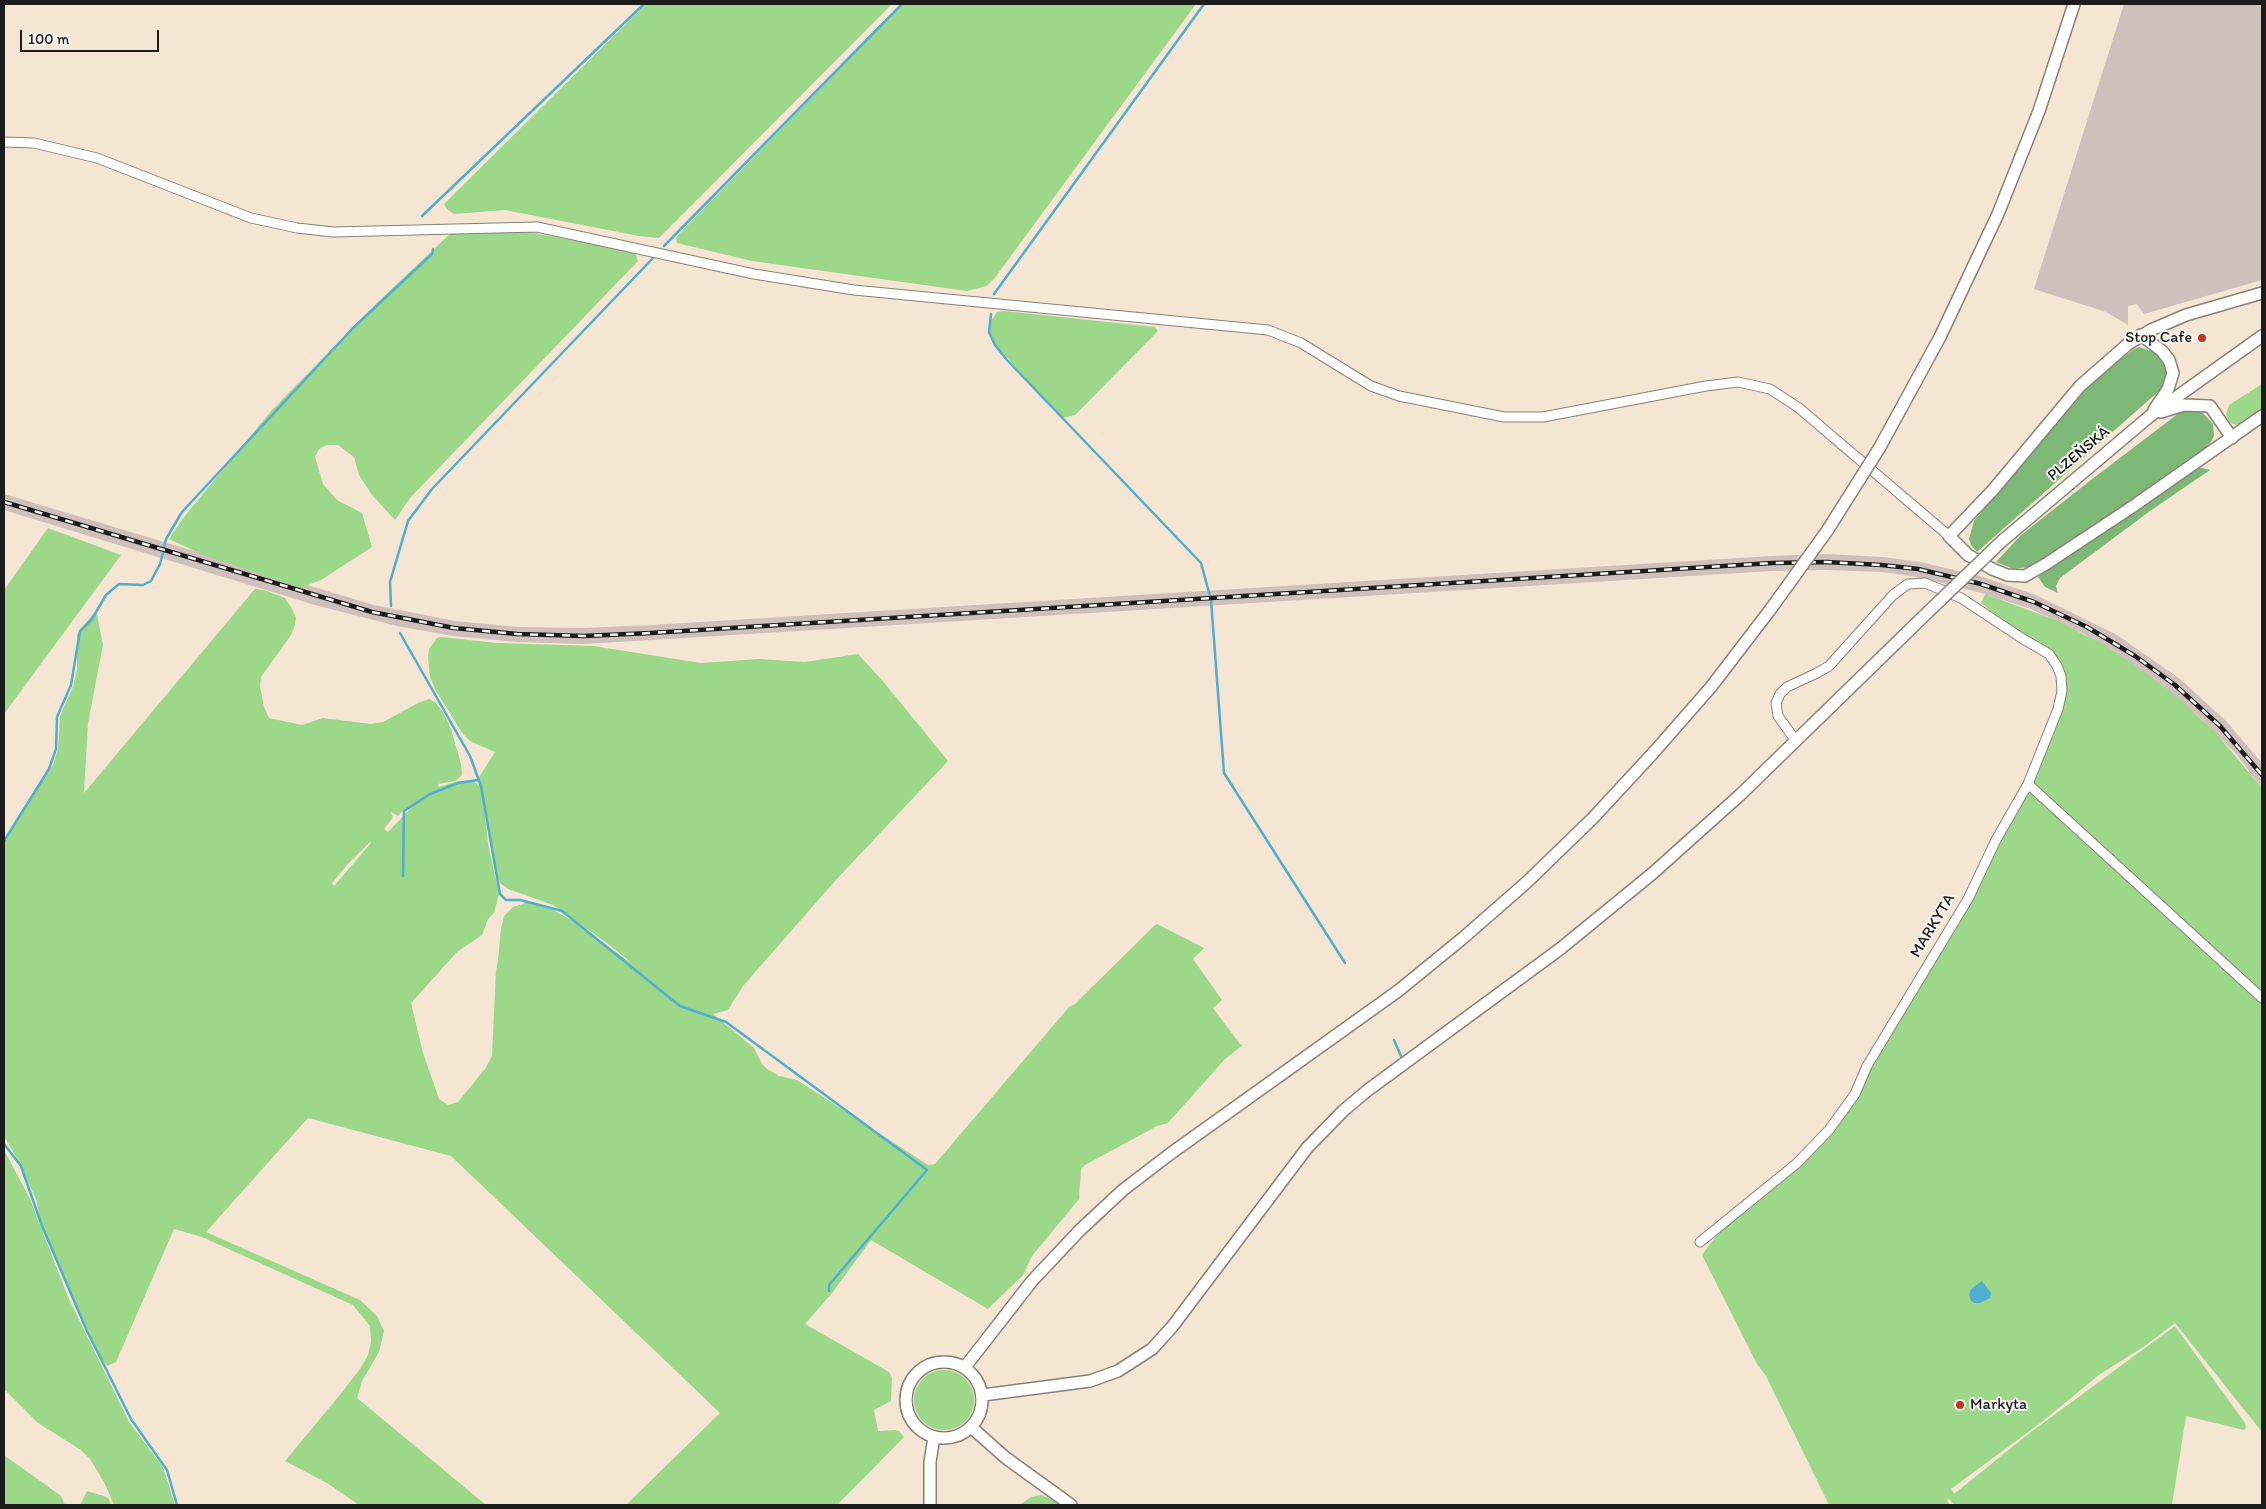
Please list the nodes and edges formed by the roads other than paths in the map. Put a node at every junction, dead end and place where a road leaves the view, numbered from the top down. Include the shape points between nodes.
1 (2074, 4) edge
2 (4, 142) edge
3 (2262, 293) edge
4 (2141, 336) junction
5 (2262, 336) edge
6 (2150, 416) junction
7 (2262, 416) edge
8 (2232, 438) junction
9 (1949, 536) junction
10 (1796, 741) junction
11 (2028, 784) junction
12 (2262, 998) edge
13 (1700, 1242) dead end
14 (965, 1367) junction
15 (983, 1395) junction
16 (972, 1427) junction
17 (934, 1437) junction
18 (930, 1505) edge
19 (1071, 1505) edge

1 - 14 main road, bridge via 2038,111 1998,214 1944,330 1880,447 1826,531 1716,680 1656,752 1593,818 1463,938 1354,1024 1123,1190 1032,1281
2 - 9 street via 34,143 97,158 251,218 297,228 333,232 537,227 754,274 854,290 1268,330 1300,343 1371,386 1399,396 1504,418 1543,417 1738,382 1770,389 1799,408
3 - 4 main road via 2186,315
4 - 6 main road via 2162,351 2173,373 2168,388
4 - 9 main road via 2085,381 1993,490
5 - 6 main road, PLZEŇSKÁ
6 - 8 main road via 2184,406 2210,406
6 - 10 main road, PLZEŇSKÁ, bridge via 2002,541
7 - 8 main road
8 - 9 main road via 2078,544 2025,576 2017,577 1992,569 1968,555
10 - 11 street, MARKYTA via 1778,716 1776,703 1780,694 1786,687 1829,666 1900,588 1925,583 1973,606 2049,654 2061,676 2058,709
10 - 15 main road, PLZEŇSKÁ via 1690,841 1608,911 1342,1111 1307,1148 1152,1349 1118,1371 1090,1380
11 - 12 street
11 - 13 street, MARKYTA via 1968,898 1840,1117 1796,1164
14 - 15 main road via 976,1378
14 - 17 main road via 951,1362 932,1363 910,1382 906,1400 909,1414 920,1430
15 - 16 main road via 980,1416
16 - 17 main road via 954,1437
16 - 19 main road via 1006,1458
17 - 18 main road via 930,1462

